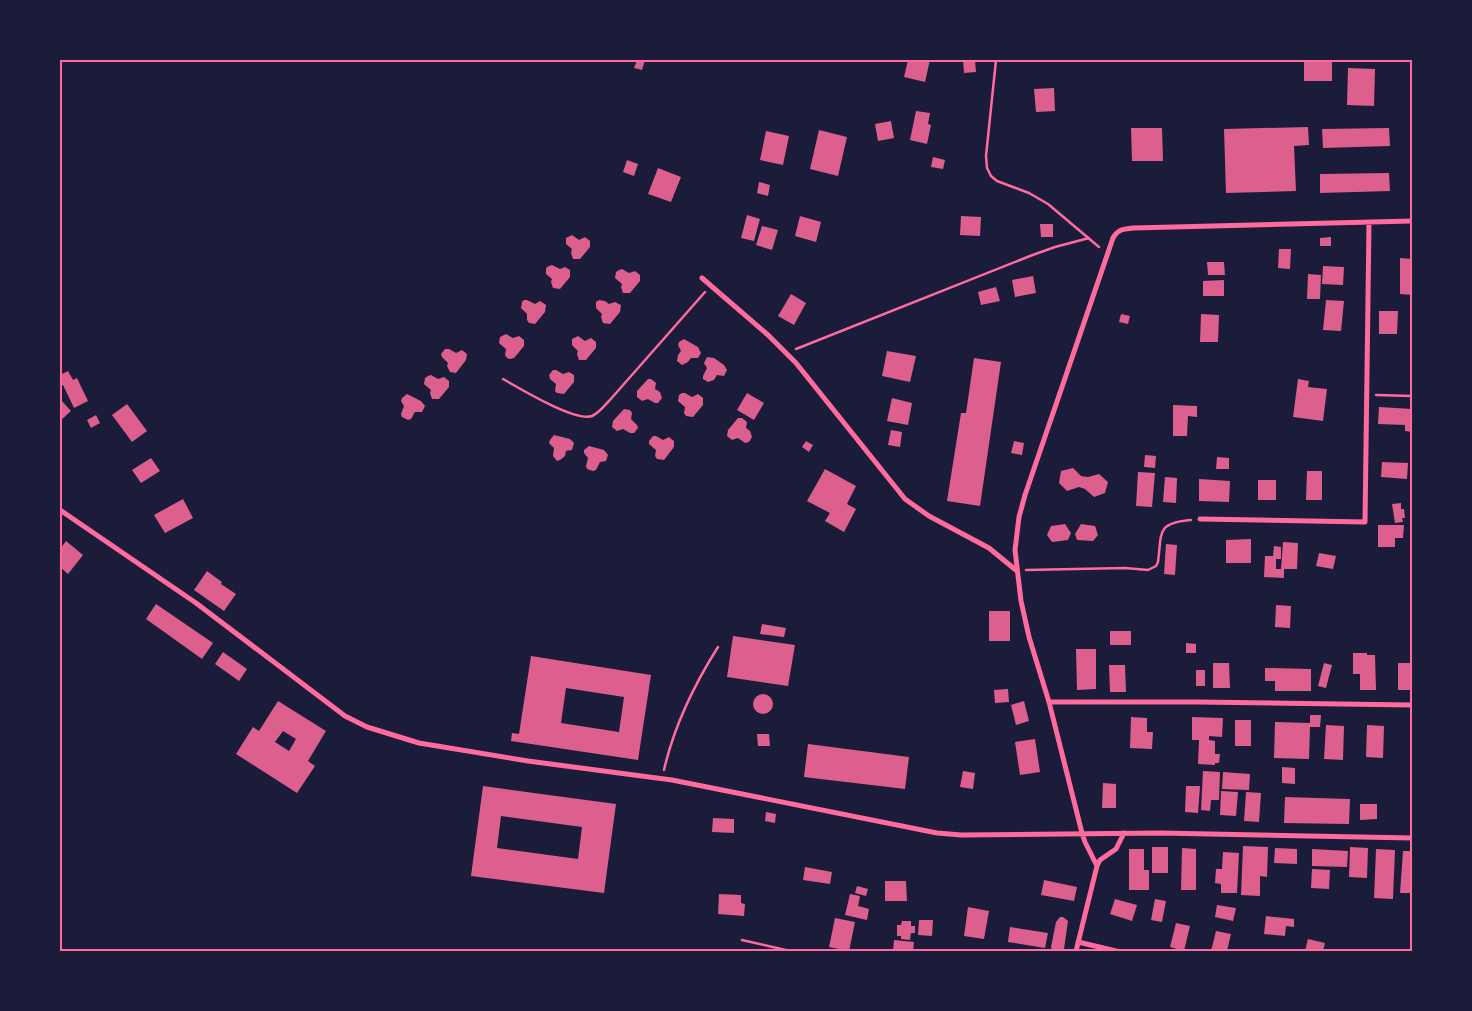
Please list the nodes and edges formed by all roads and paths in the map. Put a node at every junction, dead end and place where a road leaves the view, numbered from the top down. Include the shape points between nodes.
1 (996, 60) edge
2 (1412, 221) edge
3 (1369, 223) junction
4 (1089, 238) junction
5 (1107, 254) junction
6 (702, 278) dead end
7 (710, 286) junction
8 (787, 353) junction
9 (503, 379) dead end
10 (1367, 394) junction
11 (1412, 396) edge
12 (60, 510) edge
13 (1200, 520) joint
14 (1017, 571) junction
15 (718, 647) dead end
16 (1049, 702) junction
17 (1412, 705) edge
18 (662, 779) junction
19 (1082, 833) junction
20 (1124, 833) junction
21 (1412, 838) edge
22 (1097, 866) junction
23 (742, 940) dead end
24 (1078, 942) junction
25 (790, 951) edge
26 (1076, 951) edge
27 (1116, 951) edge

1 - 4 path via 986,156 992,176 997,182 1029,193 1048,204
2 - 3 street
3 - 5 street via 1125,229 1116,232
3 - 10 street
4 - 5 path
4 - 8 path via 1030,256
5 - 14 street via 1025,495 1016,533
6 - 7 street
7 - 8 street
7 - 9 path via 598,413 591,416 570,414
8 - 14 street via 905,499 929,516 989,548
10 - 11 path
10 - 13 street via 1365,522
12 - 18 street via 367,728 451,749
13 - 14 path via 1182,521 1165,527 1161,532 1158,562 1151,569
14 - 16 street via 1029,637
15 - 18 path via 682,715
16 - 17 street
16 - 19 street
18 - 19 street via 937,833
19 - 20 street
19 - 22 street
20 - 21 street
20 - 22 street via 1116,849
22 - 24 street
23 - 25 path
24 - 26 street
24 - 27 street

